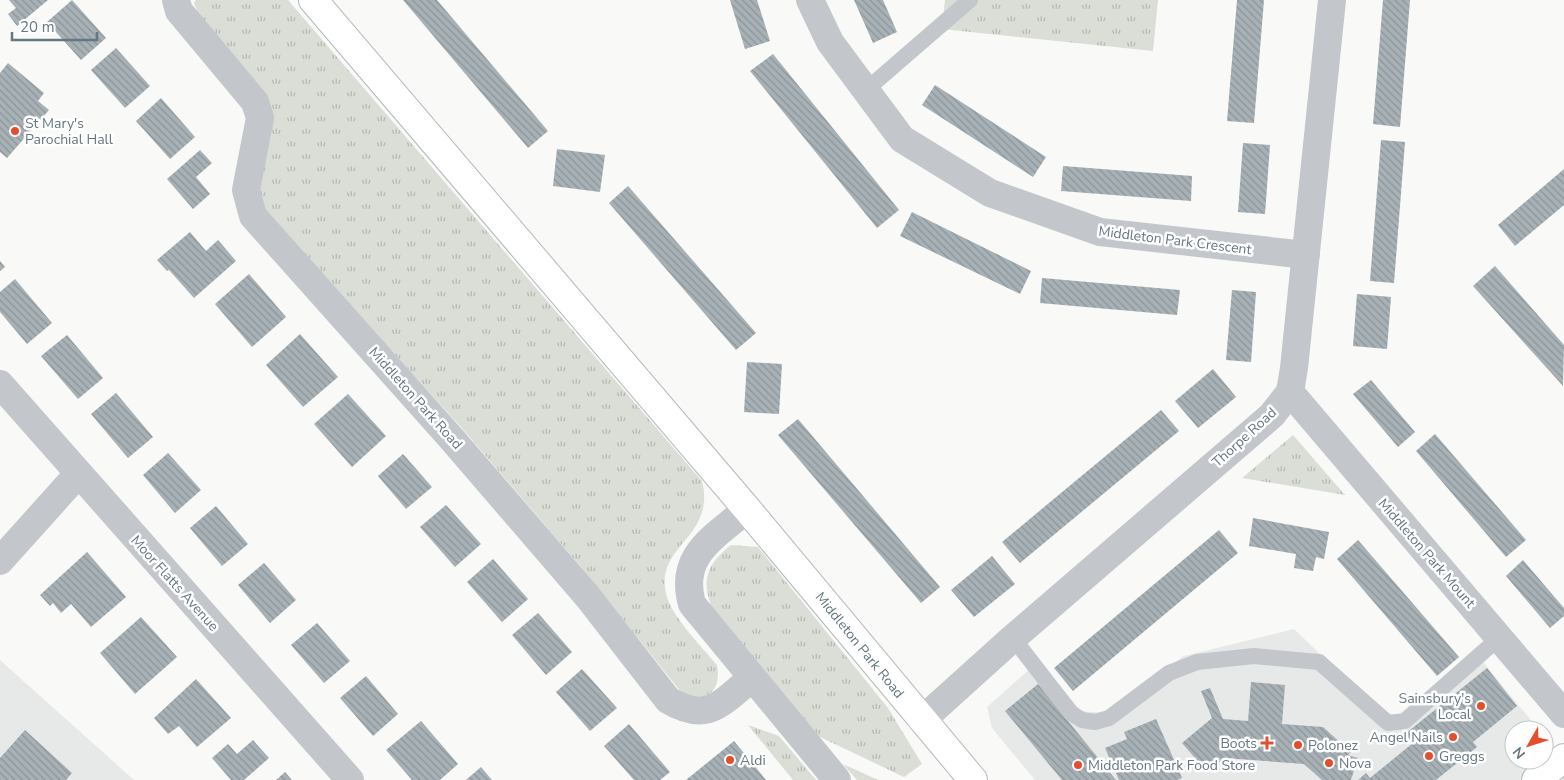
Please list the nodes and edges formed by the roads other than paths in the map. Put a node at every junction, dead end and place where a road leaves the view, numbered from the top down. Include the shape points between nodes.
1 (176, 0) edge
2 (313, 0) edge
3 (810, 0) edge
4 (970, 0) edge
5 (1332, 0) edge
6 (866, 90) junction
7 (1306, 255) junction
8 (0, 384) edge
9 (1290, 392) junction
10 (78, 474) junction
11 (747, 509) junction
12 (0, 561) edge
13 (1500, 637) junction
14 (1013, 638) junction
15 (752, 678) junction
16 (1564, 714) edge
17 (922, 720) junction
18 (1564, 758) edge
19 (350, 780) edge
20 (837, 780) edge
21 (973, 780) edge
22 (1536, 780) edge

1 - 15 street, Middleton Park Road via 180,11 255,102 260,118 246,190 253,216 576,582 668,700 684,709 700,712 718,706
2 - 11 street, Middleton Park Road
3 - 6 street, Middleton Park Crescent via 830,42
4 - 6 lane
5 - 7 street, Thorpe Road
6 - 7 street, Middleton Park Crescent via 902,139 990,193 1100,232
7 - 9 street, Thorpe Road
8 - 10 street, Moor Flatts Avenue
9 - 13 street, Middleton Park Mount
9 - 14 street, Thorpe Road via 1272,415
10 - 12 street
10 - 19 street, Moor Flatts Avenue
11 - 15 street via 702,548 693,560 688,590 700,617
11 - 17 street, Middleton Park Road
13 - 14 lane via 1405,720 1388,723 1318,662 1254,656 1197,662 1169,672 1109,718 1095,722 1082,720 1071,713
13 - 16 street, Middleton Park Mount
14 - 17 street, Thorpe Road
15 - 20 street
17 - 21 street, Middleton Park Road
18 - 22 street

